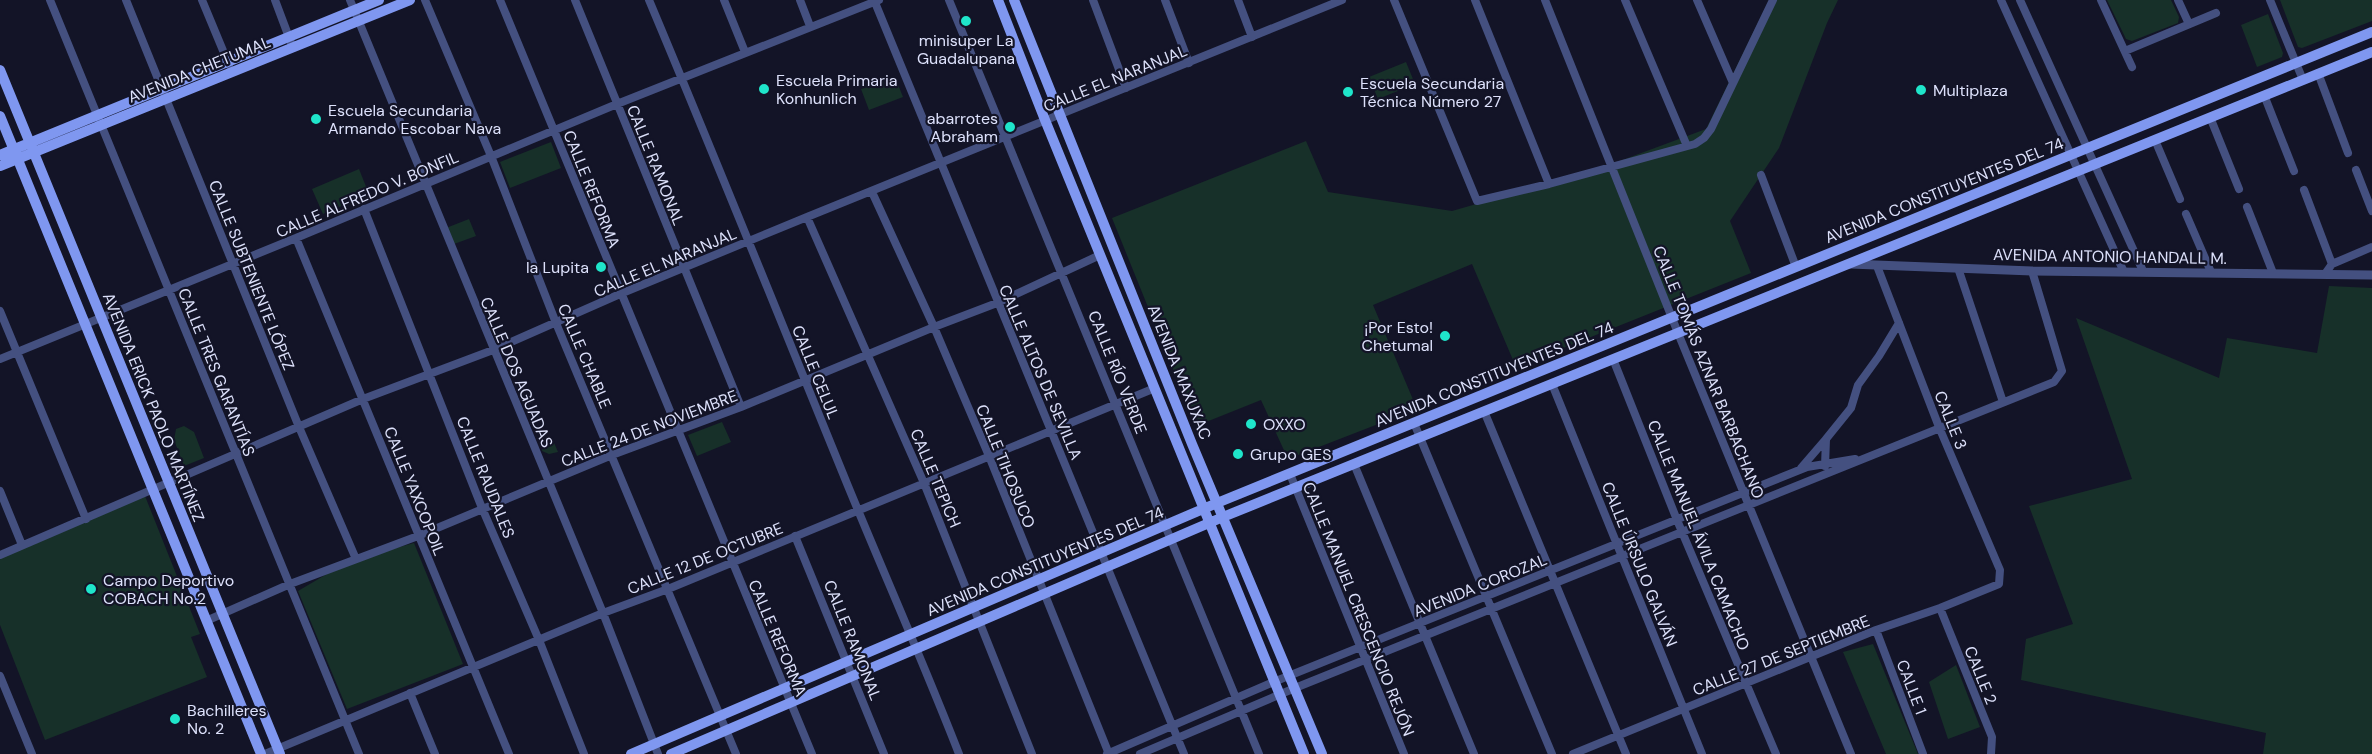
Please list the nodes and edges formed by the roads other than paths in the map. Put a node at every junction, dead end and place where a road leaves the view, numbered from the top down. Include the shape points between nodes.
1 (50, 0) edge
2 (126, 0) edge
3 (202, 0) edge
4 (275, 0) edge
5 (379, 0) edge
6 (410, 0) edge
7 (425, 0) edge
8 (500, 0) edge
9 (575, 0) edge
10 (649, 0) edge
11 (724, 0) edge
12 (800, 0) edge
13 (949, 0) edge
14 (998, 0) edge
15 (1014, 0) edge
16 (1093, 0) edge
17 (1165, 0) edge
18 (1238, 0) edge
19 (1317, 0) edge
20 (1342, 0) edge
21 (1395, 0) edge
22 (1475, 0) edge
23 (1545, 0) edge
24 (1625, 0) edge
25 (1697, 0) edge
26 (1773, 0) edge
27 (2001, 0) edge
28 (2020, 0) edge
29 (2101, 0) edge
30 (2178, 0) edge
31 (2270, 0) edge
32 (876, 1) edge
33 (1321, 9) junction
34 (354, 10) edge
35 (2216, 13) dead end
36 (2189, 24) junction
37 (810, 26) junction
38 (2372, 32) edge
39 (1252, 37) junction
40 (291, 42) junction
41 (2125, 51) junction
42 (2372, 51) edge
43 (745, 52) junction
44 (1189, 63) junction
45 (2296, 63) junction
46 (229, 67) junction
47 (2132, 67) dead end
48 (0, 70) edge
49 (2318, 74) junction
50 (682, 79) junction
51 (2303, 80) junction
52 (1733, 83) junction
53 (1126, 88) junction
54 (164, 94) junction
55 (2264, 95) junction
56 (617, 104) junction
57 (1061, 115) junction
58 (0, 116) edge
59 (2210, 117) junction
60 (100, 120) junction
61 (1045, 120) junction
62 (553, 130) junction
63 (1007, 136) junction
64 (2155, 140) junction
65 (1687, 146) junction
66 (32, 148) junction
67 (2087, 148) junction
68 (2348, 153) dead end
69 (16, 154) junction
70 (2071, 154) junction
71 (0, 155) edge
72 (491, 156) junction
73 (940, 164) junction
74 (2094, 164) junction
75 (0, 166) edge
76 (1612, 167) junction
77 (2356, 170) dead end
78 (2078, 171) junction
79 (2294, 171) dead end
80 (1761, 175) dead end
81 (425, 184) junction
82 (1549, 184) junction
83 (2239, 189) dead end
84 (2304, 190) dead end
85 (872, 192) junction
86 (2180, 199) dead end
87 (2247, 207) dead end
88 (364, 209) junction
89 (2372, 211) edge
90 (2186, 214) dead end
91 (807, 217) junction
92 (296, 238) junction
93 (750, 241) junction
94 (2372, 247) edge
95 (1100, 255) junction
96 (234, 264) junction
97 (1847, 264) junction
98 (2332, 264) junction
99 (1877, 266) junction
100 (1796, 267) junction
101 (683, 268) junction
102 (1958, 268) junction
103 (2123, 270) junction
104 (1062, 271) junction
105 (2032, 271) junction
106 (2143, 271) junction
107 (2211, 272) junction
108 (2274, 273) junction
109 (2325, 274) junction
110 (2372, 275) edge
111 (170, 290) junction
112 (620, 294) junction
113 (997, 303) junction
114 (0, 311) edge
115 (101, 318) junction
116 (1672, 318) junction
117 (556, 323) junction
118 (1899, 323) junction
119 (85, 324) junction
120 (934, 327) junction
121 (1678, 333) junction
122 (493, 350) junction
123 (16, 352) junction
124 (869, 354) junction
125 (0, 359) edge
126 (1613, 359) junction
127 (429, 373) junction
128 (804, 379) junction
129 (1512, 383) junction
130 (1552, 384) junction
131 (1155, 388) junction
132 (1518, 398) junction
133 (363, 399) junction
134 (2003, 402) junction
135 (1116, 403) junction
136 (741, 407) junction
137 (1484, 411) junction
138 (1414, 423) junction
139 (1939, 427) junction
140 (298, 428) junction
141 (677, 429) junction
142 (1051, 430) junction
143 (1420, 437) junction
144 (1826, 439) junction
145 (236, 453) junction
146 (612, 455) junction
147 (989, 456) junction
148 (1868, 457) junction
149 (1354, 464) junction
150 (1825, 464) junction
151 (1800, 470) junction
152 (1290, 474) junction
153 (1827, 474) junction
154 (168, 482) junction
155 (548, 482) junction
156 (924, 483) junction
157 (152, 488) junction
158 (1295, 488) junction
159 (0, 490) edge
160 (1743, 492) junction
161 (1217, 503) junction
162 (1749, 505) junction
163 (482, 508) junction
164 (1204, 509) junction
165 (858, 510) junction
166 (1223, 517) junction
167 (86, 519) junction
168 (1677, 520) junction
169 (1210, 523) junction
170 (1166, 525) junction
171 (1682, 532) junction
172 (418, 536) junction
173 (795, 536) junction
174 (1171, 540) junction
175 (1618, 544) junction
176 (22, 545) junction
177 (1100, 553) junction
178 (0, 555) edge
179 (1623, 557) junction
180 (356, 559) junction
181 (731, 562) junction
182 (1106, 567) junction
183 (1549, 571) junction
184 (1038, 580) junction
185 (290, 584) junction
186 (1555, 584) junction
187 (1999, 584) joint
188 (668, 589) junction
189 (1044, 594) junction
190 (1486, 597) junction
191 (974, 607) junction
192 (1940, 608) junction
193 (1492, 610) junction
194 (222, 613) junction
195 (603, 613) junction
196 (206, 621) junction
197 (979, 622) junction
198 (1420, 624) junction
199 (1876, 630) junction
200 (910, 634) junction
201 (1425, 636) junction
202 (539, 640) junction
203 (1360, 647) junction
204 (917, 648) junction
205 (1810, 656) junction
206 (1365, 660) junction
207 (848, 661) junction
208 (474, 666) junction
209 (0, 676) edge
210 (853, 676) junction
211 (1289, 676) junction
212 (1276, 681) junction
213 (1746, 684) junction
214 (785, 688) junction
215 (1294, 688) junction
216 (410, 693) junction
217 (1281, 693) junction
218 (1236, 699) junction
219 (791, 703) junction
220 (1242, 710) junction
221 (1683, 710) junction
222 (720, 716) junction
223 (346, 721) junction
224 (1173, 727) junction
225 (726, 730) junction
226 (1618, 736) junction
227 (1178, 739) junction
228 (656, 749) edge
229 (279, 752) edge
230 (1992, 753) edge
231 (32, 754) edge
232 (263, 754) edge
233 (359, 754) edge
234 (435, 754) edge
235 (509, 754) edge
236 (584, 754) edge
237 (631, 754) edge
238 (671, 754) edge
239 (736, 754) edge
240 (812, 754) edge
241 (884, 754) edge
242 (959, 754) edge
243 (1032, 754) edge
244 (1108, 754) edge
245 (1140, 754) edge
246 (1184, 754) edge
247 (1259, 754) edge
248 (1304, 754) edge
249 (1322, 754) edge
250 (1404, 754) edge
251 (1474, 754) edge
252 (1552, 754) edge
253 (1573, 754) edge
254 (1626, 754) edge
255 (1702, 754) edge
256 (1776, 754) edge
257 (1851, 754) edge
258 (1923, 754) edge

1 - 60 street, CALLE TRES GARANTÍAS
2 - 54 street, CALLE SUBTENIENTE LÓPEZ
3 - 46 street
4 - 40 street
5 - 34 main road, AVENIDA CHETUMAL
6 - 34 main road, AVENIDA CHETUMAL
7 - 72 street, CALLE CHABLE
8 - 62 street, CALLE REFORMA
9 - 56 street, CALLE RAMONAL
10 - 50 street, CALLE CELUL
11 - 43 street
12 - 37 street
13 - 63 street, CALLE RÍO VERDE
14 - 61 main road, AVENIDA MAXUXAC
15 - 57 main road, AVENIDA MAXUXAC
16 - 53 street
17 - 44 street
18 - 39 street
19 - 33 street
20 - 33 street, CALLE EL NARANJAL
21 - 82 street via 1477,201
22 - 82 street
23 - 76 street, CALLE TOMÁS AZNAR BARBACHANO
24 - 65 street
25 - 52 street
26 - 52 street
27 - 70 street
28 - 67 street
29 - 41 street
30 - 36 street
31 - 45 street
32 - 37 street, CALLE ALFREDO V. BONFIL
32 - 73 street, CALLE ALTOS DE SEVILLA
33 - 39 street, CALLE EL NARANJAL
34 - 40 main road, AVENIDA CHETUMAL
34 - 81 street, CALLE DOS AGUADAS
35 - 36 street
36 - 41 street
37 - 43 street, CALLE ALFREDO V. BONFIL
38 - 45 main road, AVENIDA CONSTITUYENTES DEL 74
39 - 44 street, CALLE EL NARANJAL
40 - 46 main road, AVENIDA CHETUMAL
41 - 47 street
42 - 49 main road, AVENIDA CONSTITUYENTES DEL 74
43 - 50 street, CALLE ALFREDO V. BONFIL
44 - 53 street, CALLE EL NARANJAL
45 - 51 street
45 - 67 main road, AVENIDA CONSTITUYENTES DEL 74
46 - 54 main road, AVENIDA CHETUMAL
48 - 66 main road, AVENIDA ERICK PAOLO MARTÍNEZ
49 - 51 main road, AVENIDA CONSTITUYENTES DEL 74
49 - 68 street
50 - 56 street, CALLE ALFREDO V. BONFIL
50 - 93 street, CALLE CELUL
51 - 55 main road, AVENIDA CONSTITUYENTES DEL 74
52 - 65 street via 1704,138
53 - 57 street, CALLE EL NARANJAL
54 - 60 main road, AVENIDA CHETUMAL
54 - 96 street, CALLE SUBTENIENTE LÓPEZ
55 - 59 main road, AVENIDA CONSTITUYENTES DEL 74
55 - 79 street
56 - 62 street, CALLE ALFREDO V. BONFIL
56 - 101 street, CALLE RAMONAL
57 - 61 street, CALLE EL NARANJAL
57 - 161 main road, AVENIDA MAXUXAC
58 - 69 main road, AVENIDA ERICK PAOLO MARTÍNEZ
59 - 64 main road, AVENIDA CONSTITUYENTES DEL 74
59 - 83 street
60 - 66 main road, AVENIDA CHETUMAL
60 - 111 street, CALLE TRES GARANTÍAS
61 - 63 street, CALLE EL NARANJAL
61 - 95 main road, AVENIDA MAXUXAC
62 - 72 street, CALLE ALFREDO V. BONFIL
62 - 112 street, CALLE REFORMA
63 - 73 street, CALLE EL NARANJAL
63 - 104 street, CALLE RÍO VERDE
64 - 74 main road, AVENIDA CONSTITUYENTES DEL 74
64 - 86 street
65 - 76 street
66 - 69 main road, AVENIDA CHETUMAL
66 - 115 main road, AVENIDA ERICK PAOLO MARTÍNEZ
67 - 70 main road, AVENIDA CONSTITUYENTES DEL 74
67 - 74 street
69 - 71 main road, AVENIDA CHETUMAL
69 - 75 main road, AVENIDA CHETUMAL
69 - 119 main road, AVENIDA ERICK PAOLO MARTÍNEZ
70 - 78 street
70 - 100 main road, AVENIDA CONSTITUYENTES DEL 74
72 - 81 street, CALLE ALFREDO V. BONFIL
72 - 117 street, CALLE CHABLE
73 - 85 street, CALLE EL NARANJAL
73 - 113 street, CALLE ALTOS DE SEVILLA
74 - 78 main road, AVENIDA CONSTITUYENTES DEL 74
74 - 106 street
76 - 82 street
76 - 116 street, CALLE TOMÁS AZNAR BARBACHANO
77 - 89 street
78 - 97 main road, AVENIDA CONSTITUYENTES DEL 74
78 - 103 street
80 - 100 street
81 - 88 street, CALLE ALFREDO V. BONFIL
81 - 122 street, CALLE DOS AGUADAS
84 - 98 street
85 - 91 street, CALLE EL NARANJAL
85 - 120 street, CALLE TIHOSUCO
87 - 108 street
88 - 92 street, CALLE ALFREDO V. BONFIL
88 - 127 street, CALLE RAUDALES
90 - 107 street
91 - 93 street, CALLE EL NARANJAL
91 - 124 street, CALLE TEPICH
92 - 96 street, CALLE ALFREDO V. BONFIL
92 - 133 street, CALLE YAXCOPOIL
93 - 101 street, CALLE EL NARANJAL
93 - 128 street, CALLE CELUL
94 - 98 street
95 - 104 street, CALLE 24 DE NOVIEMBRE
95 - 131 main road, AVENIDA MAXUXAC
96 - 111 street, CALLE ALFREDO V. BONFIL
96 - 140 street, CALLE SUBTENIENTE LÓPEZ
97 - 99 street, AVENIDA ANTONIO HANDALL M.
97 - 121 main road, AVENIDA CONSTITUYENTES DEL 74
98 - 109 street
99 - 102 street, AVENIDA ANTONIO HANDALL M.
99 - 118 street, CALLE 3
100 - 116 main road, AVENIDA CONSTITUYENTES DEL 74
101 - 112 street, CALLE EL NARANJAL
101 - 136 street, CALLE RAMONAL
102 - 105 street, AVENIDA ANTONIO HANDALL M.
102 - 134 street
103 - 105 street, AVENIDA ANTONIO HANDALL M.
103 - 106 street, AVENIDA ANTONIO HANDALL M.
104 - 113 street, CALLE 24 DE NOVIEMBRE
104 - 135 street, CALLE RÍO VERDE
105 - 134 street, AVENIDA COROZAL via 2062,371 2055,382
106 - 107 street, AVENIDA ANTONIO HANDALL M.
107 - 108 street, AVENIDA ANTONIO HANDALL M.
108 - 109 street, AVENIDA ANTONIO HANDALL M.
109 - 110 street, AVENIDA ANTONIO HANDALL M.
111 - 115 street, CALLE ALFREDO V. BONFIL
111 - 145 street, CALLE TRES GARANTÍAS
112 - 117 street, CALLE EL NARANJAL
112 - 141 street, CALLE REFORMA
113 - 120 street, CALLE 24 DE NOVIEMBRE
113 - 142 street, CALLE ALTOS DE SEVILLA
114 - 123 street
115 - 119 street, CALLE ALFREDO V. BONFIL
115 - 154 main road, AVENIDA ERICK PAOLO MARTÍNEZ
116 - 121 street, CALLE TOMÁS AZNAR BARBACHANO
116 - 129 main road, AVENIDA CONSTITUYENTES DEL 74
117 - 122 street, CALLE EL NARANJAL
117 - 146 street, CALLE CHABLE
118 - 139 street, CALLE 3
118 - 144 street via 1858,384 1851,408
119 - 123 street, CALLE ALFREDO V. BONFIL
119 - 157 main road, AVENIDA ERICK PAOLO MARTÍNEZ
120 - 124 street, CALLE 24 DE NOVIEMBRE
120 - 147 street, CALLE TIHOSUCO
121 - 126 main road, AVENIDA CONSTITUYENTES DEL 74
121 - 160 street, CALLE TOMÁS AZNAR BARBACHANO
122 - 127 street, CALLE EL NARANJAL
122 - 155 street, CALLE DOS AGUADAS
123 - 125 street, CALLE ALFREDO V. BONFIL
123 - 167 street
124 - 128 street, CALLE 24 DE NOVIEMBRE
124 - 156 street, CALLE TEPICH
126 - 130 main road, AVENIDA CONSTITUYENTES DEL 74
126 - 168 street, CALLE MANUEL ÁVILA CAMACHO
127 - 133 street, CALLE EL NARANJAL
127 - 163 street, CALLE RAUDALES
128 - 136 street, CALLE 24 DE NOVIEMBRE
128 - 165 street, CALLE CELUL
129 - 132 street
129 - 138 main road, AVENIDA CONSTITUYENTES DEL 74
130 - 132 main road, AVENIDA CONSTITUYENTES DEL 74
130 - 175 street, CALLE ÚRSULO GALVÁN
131 - 135 street, CALLE 12 DE OCTUBRE
131 - 164 main road, AVENIDA MAXUXAC
132 - 137 main road, AVENIDA CONSTITUYENTES DEL 74
133 - 140 street, CALLE EL NARANJAL
133 - 172 street, CALLE YAXCOPOIL
134 - 139 street, AVENIDA COROZAL
135 - 142 street, CALLE 12 DE OCTUBRE
135 - 170 street, CALLE RÍO VERDE
136 - 141 street, CALLE 24 DE NOVIEMBRE
137 - 143 main road, AVENIDA CONSTITUYENTES DEL 74
137 - 183 street
138 - 143 street
138 - 152 main road, AVENIDA CONSTITUYENTES DEL 74
139 - 148 street, AVENIDA COROZAL
139 - 187 street, CALLE 3 via 2000,570
140 - 145 street, CALLE EL NARANJAL
140 - 180 street, CALLE SUBTENIENTE LÓPEZ
141 - 146 street, CALLE 24 DE NOVIEMBRE
141 - 181 street, CALLE REFORMA
142 - 147 street, CALLE 12 DE OCTUBRE
142 - 177 street, CALLE ALTOS DE SEVILLA
143 - 149 main road, AVENIDA CONSTITUYENTES DEL 74
143 - 190 street
144 - 150 street
144 - 151 street
145 - 154 street, CALLE EL NARANJAL
145 - 185 street, CALLE TRES GARANTÍAS
146 - 155 street, CALLE 24 DE NOVIEMBRE
146 - 188 street, CALLE CHABLE
147 - 156 street, CALLE 12 DE OCTUBRE
147 - 184 street, CALLE TIHOSUCO
148 - 150 street, AVENIDA COROZAL
148 - 153 street, AVENIDA COROZAL
149 - 158 main road, AVENIDA CONSTITUYENTES DEL 74
149 - 198 street
150 - 151 street, AVENIDA COROZAL
150 - 153 street
151 - 160 street, AVENIDA COROZAL
152 - 158 street, CALLE MANUEL CRESCENCIO REJÓN
152 - 161 main road, AVENIDA CONSTITUYENTES DEL 74
153 - 162 street, AVENIDA COROZAL
154 - 157 street, CALLE EL NARANJAL
154 - 194 main road, AVENIDA ERICK PAOLO MARTÍNEZ
155 - 163 street, CALLE 24 DE NOVIEMBRE
155 - 195 street, CALLE DOS AGUADAS
156 - 165 street, CALLE 12 DE OCTUBRE
156 - 191 street, CALLE TEPICH
157 - 167 street, CALLE EL NARANJAL
157 - 196 main road, AVENIDA ERICK PAOLO MARTÍNEZ
158 - 166 main road, AVENIDA CONSTITUYENTES DEL 74
158 - 203 street, CALLE MANUEL CRESCENCIO REJÓN
159 - 176 street
160 - 162 street, CALLE TOMÁS AZNAR BARBACHANO
160 - 168 street, AVENIDA COROZAL
161 - 164 main road, AVENIDA CONSTITUYENTES DEL 74
161 - 166 main road, AVENIDA MAXUXAC
162 - 171 street, AVENIDA COROZAL
162 - 205 street, CALLE TOMÁS AZNAR BARBACHANO
163 - 172 street, CALLE 24 DE NOVIEMBRE
163 - 202 street, CALLE RAUDALES
164 - 169 main road, AVENIDA MAXUXAC
164 - 170 main road, AVENIDA CONSTITUYENTES DEL 74
165 - 173 street, CALLE 12 DE OCTUBRE
165 - 200 street, CALLE CELUL
166 - 169 main road, AVENIDA CONSTITUYENTES DEL 74
166 - 211 main road, AVENIDA MAXUXAC
167 - 176 street, CALLE EL NARANJAL
168 - 171 street, CALLE MANUEL ÁVILA CAMACHO
168 - 175 street, AVENIDA COROZAL
169 - 174 main road, AVENIDA CONSTITUYENTES DEL 74
169 - 212 main road, AVENIDA MAXUXAC
170 - 174 street, CALLE RÍO VERDE
170 - 177 main road, AVENIDA CONSTITUYENTES DEL 74
171 - 179 street, AVENIDA COROZAL
171 - 213 street, CALLE MANUEL ÁVILA CAMACHO
172 - 180 street, CALLE 24 DE NOVIEMBRE
172 - 208 street, CALLE YAXCOPOIL
173 - 181 street, CALLE 12 DE OCTUBRE
173 - 207 street, CALLE RAMONAL
174 - 182 main road, AVENIDA CONSTITUYENTES DEL 74
174 - 218 street, CALLE RÍO VERDE
175 - 179 street, CALLE ÚRSULO GALVÁN
175 - 183 street, AVENIDA COROZAL
176 - 178 street, CALLE EL NARANJAL
177 - 182 street, CALLE ALTOS DE SEVILLA
177 - 184 main road, AVENIDA CONSTITUYENTES DEL 74
179 - 186 street, AVENIDA COROZAL
179 - 221 street, CALLE ÚRSULO GALVÁN
180 - 185 street, CALLE 24 DE NOVIEMBRE
181 - 188 street, CALLE 12 DE OCTUBRE
181 - 214 street, CALLE REFORMA
182 - 189 main road, AVENIDA CONSTITUYENTES DEL 74
182 - 224 street, CALLE ALTOS DE SEVILLA
183 - 186 street
183 - 190 street, AVENIDA COROZAL
184 - 189 street, CALLE TIHOSUCO
184 - 191 main road, AVENIDA CONSTITUYENTES DEL 74
185 - 194 street, CALLE 24 DE NOVIEMBRE
185 - 223 street, CALLE TRES GARANTÍAS
186 - 193 street, AVENIDA COROZAL
186 - 226 street
187 - 192 street, CALLE 27 DE SEPTIEMBRE
188 - 195 street, CALLE 12 DE OCTUBRE
188 - 222 street, CALLE CHABLE
189 - 197 main road, AVENIDA CONSTITUYENTES DEL 74
189 - 244 street, CALLE TIHOSUCO
190 - 193 street
190 - 198 street, AVENIDA COROZAL
191 - 197 street, CALLE TEPICH
191 - 200 main road, AVENIDA CONSTITUYENTES DEL 74
192 - 199 street, CALLE 27 DE SEPTIEMBRE
192 - 230 street, CALLE 2 via 1992,737
193 - 201 street, AVENIDA COROZAL
193 - 252 street
194 - 196 street, CALLE 24 DE NOVIEMBRE
194 - 229 main road, AVENIDA ERICK PAOLO MARTÍNEZ
195 - 202 street, CALLE 12 DE OCTUBRE
195 - 228 street, CALLE DOS AGUADAS
196 - 232 main road, AVENIDA ERICK PAOLO MARTÍNEZ
197 - 204 main road, AVENIDA CONSTITUYENTES DEL 74
197 - 243 street, CALLE TEPICH
198 - 201 street
198 - 203 street, AVENIDA COROZAL
199 - 205 street, CALLE 27 DE SEPTIEMBRE
199 - 258 street, CALLE 1
200 - 204 street, CALLE CELUL
200 - 207 main road, AVENIDA CONSTITUYENTES DEL 74
201 - 206 street, AVENIDA COROZAL
201 - 251 street
202 - 208 street, CALLE 12 DE OCTUBRE
202 - 236 street, CALLE RAUDALES
203 - 206 street, CALLE MANUEL CRESCENCIO REJÓN
203 - 211 street, AVENIDA COROZAL
204 - 210 main road, AVENIDA CONSTITUYENTES DEL 74
204 - 242 street, CALLE CELUL
205 - 213 street, CALLE 27 DE SEPTIEMBRE
205 - 257 street, CALLE TOMÁS AZNAR BARBACHANO
206 - 215 street, AVENIDA COROZAL
206 - 250 street, CALLE MANUEL CRESCENCIO REJÓN
207 - 210 street, CALLE RAMONAL
207 - 214 main road, AVENIDA CONSTITUYENTES DEL 74
208 - 216 street, CALLE 12 DE OCTUBRE
208 - 235 street, CALLE YAXCOPOIL
209 - 231 street
210 - 219 main road, AVENIDA CONSTITUYENTES DEL 74
210 - 241 street, CALLE RAMONAL
211 - 212 street, AVENIDA COROZAL
211 - 215 main road, AVENIDA MAXUXAC
212 - 217 main road, AVENIDA MAXUXAC
212 - 218 street, AVENIDA COROZAL
213 - 221 street, CALLE 27 DE SEPTIEMBRE
213 - 256 street, CALLE MANUEL ÁVILA CAMACHO
214 - 219 street, CALLE REFORMA
214 - 222 main road, AVENIDA CONSTITUYENTES DEL 74
215 - 217 street, AVENIDA COROZAL
215 - 249 main road, AVENIDA MAXUXAC
216 - 223 street, CALLE 12 DE OCTUBRE
216 - 234 street
217 - 220 street, AVENIDA COROZAL
217 - 248 main road, AVENIDA MAXUXAC
218 - 220 street, CALLE RÍO VERDE
218 - 224 street, AVENIDA COROZAL
219 - 225 main road, AVENIDA CONSTITUYENTES DEL 74
219 - 240 street, CALLE REFORMA
220 - 227 street, AVENIDA COROZAL
220 - 247 street, CALLE RÍO VERDE
221 - 226 street, CALLE 27 DE SEPTIEMBRE
221 - 255 street, CALLE ÚRSULO GALVÁN
222 - 225 street, CALLE CHABLE
222 - 228 main road, AVENIDA CONSTITUYENTES DEL 74
223 - 229 street, CALLE 12 DE OCTUBRE
223 - 233 street, CALLE TRES GARANTÍAS
224 - 227 street, CALLE ALTOS DE SEVILLA
224 - 244 street, AVENIDA COROZAL
225 - 238 main road, AVENIDA CONSTITUYENTES DEL 74
225 - 239 street, CALLE CHABLE
226 - 253 street, CALLE 27 DE SEPTIEMBRE
226 - 254 street
227 - 245 street, AVENIDA COROZAL
227 - 246 street, CALLE ALTOS DE SEVILLA
228 - 237 main road, AVENIDA CONSTITUYENTES DEL 74
229 - 232 street, CALLE 12 DE OCTUBRE

